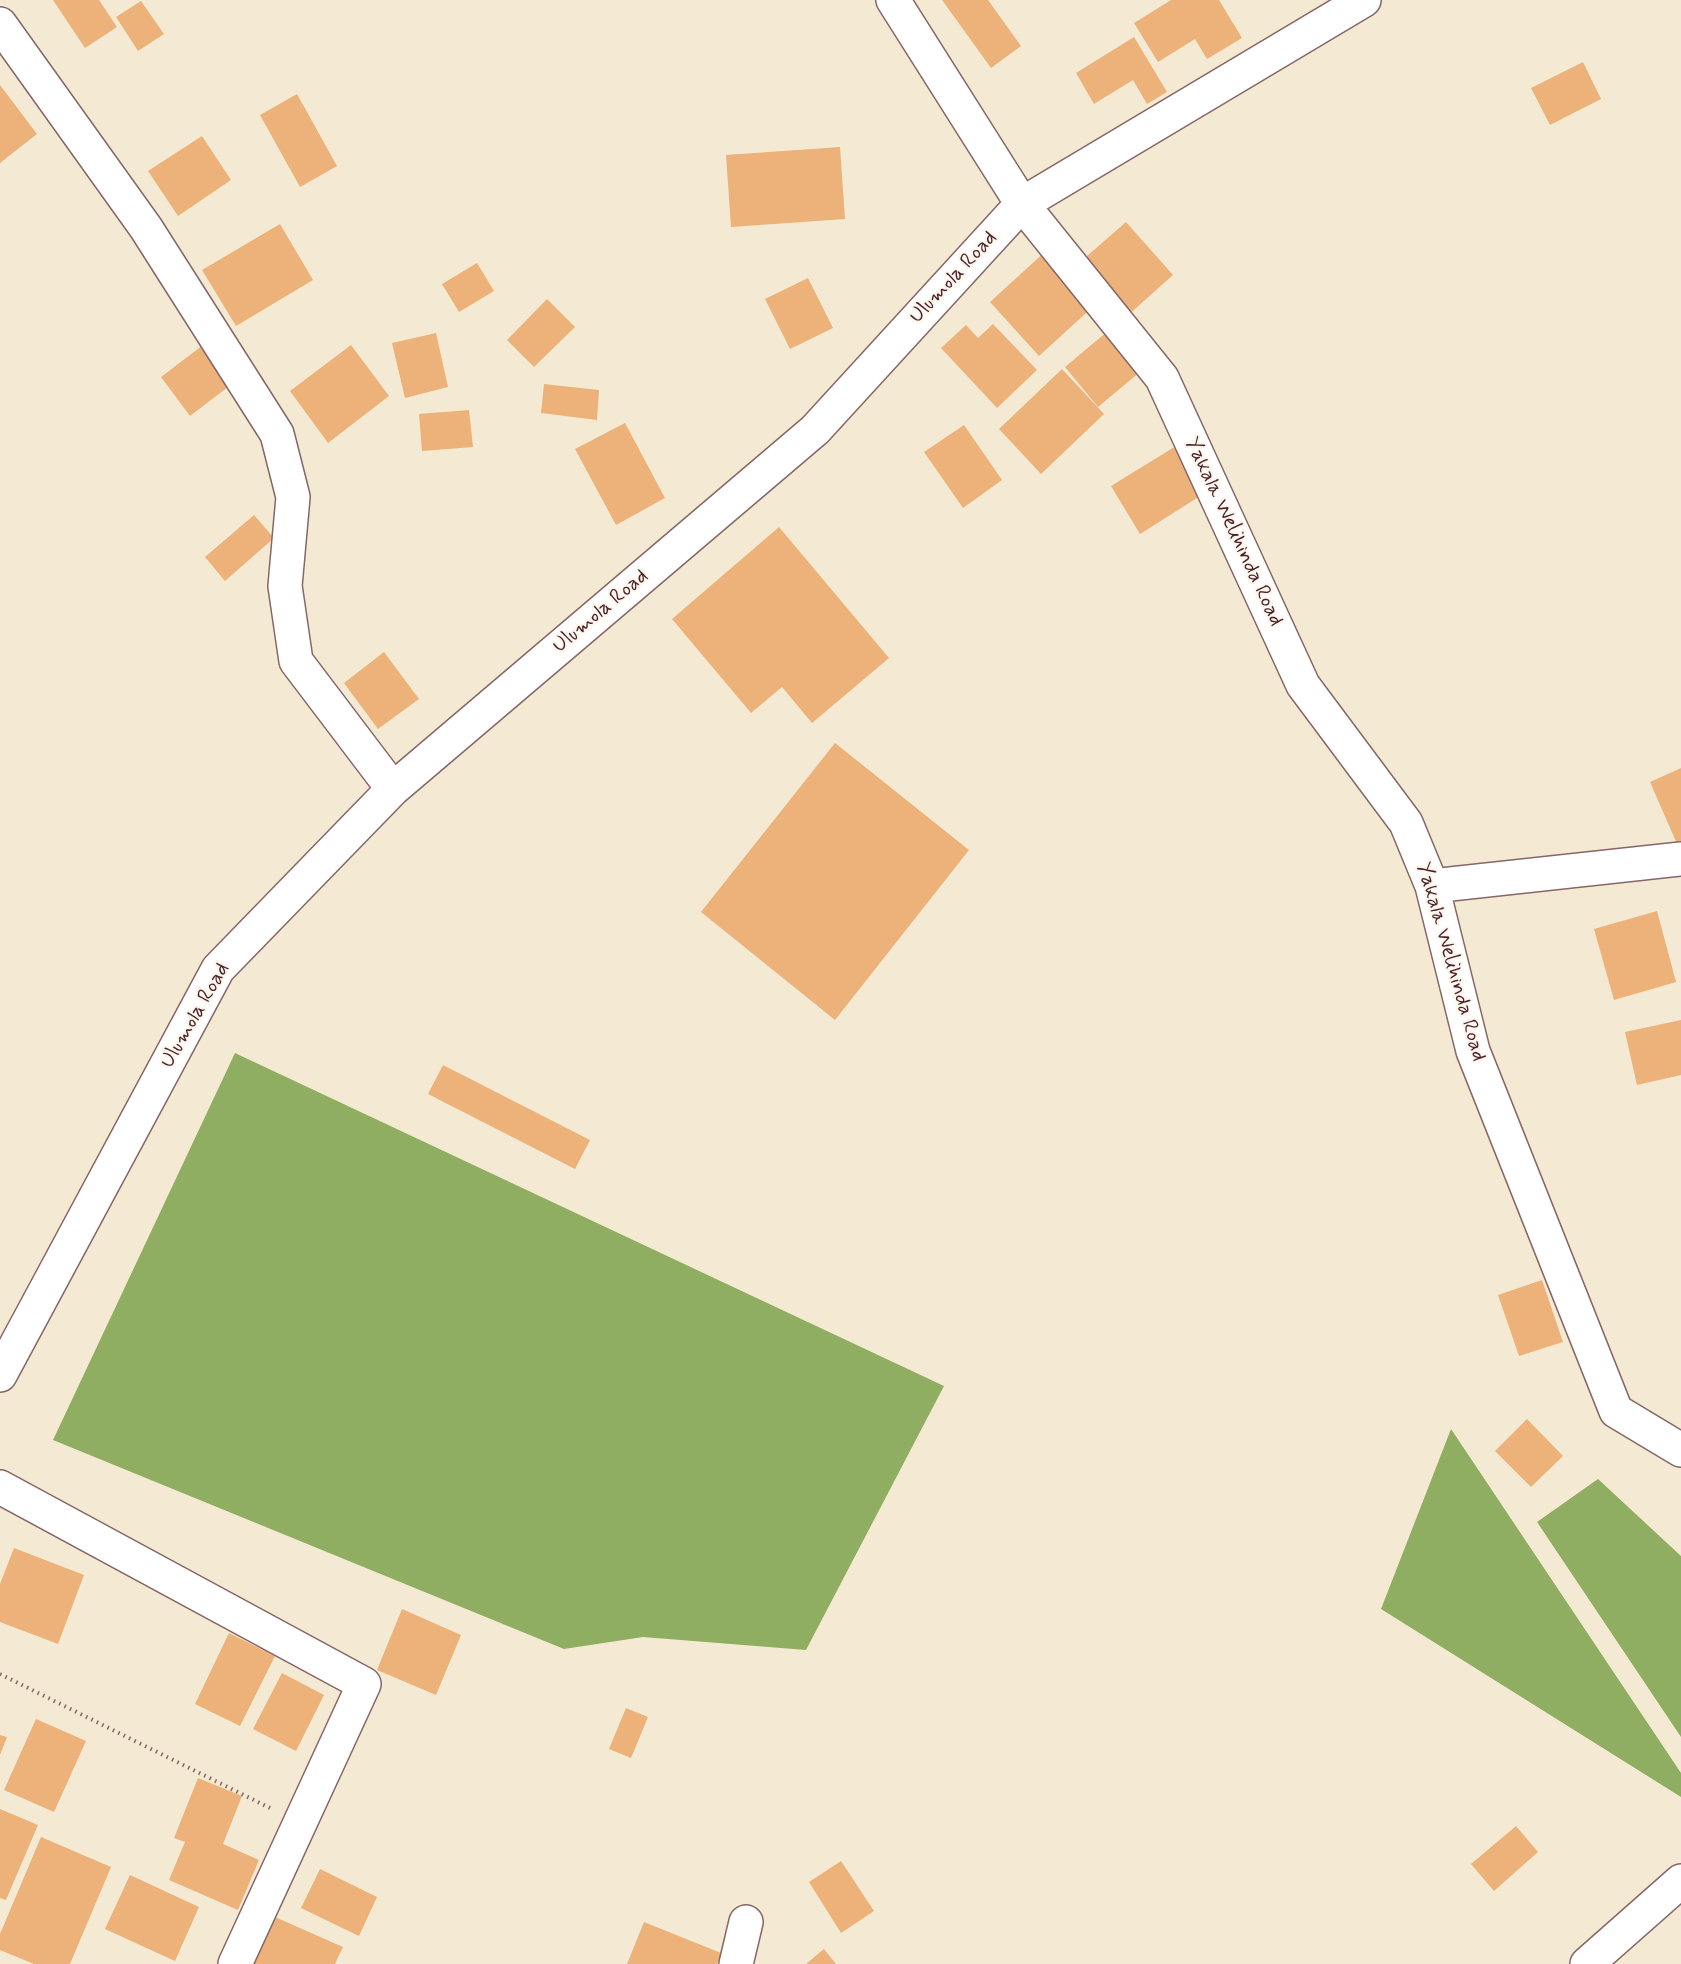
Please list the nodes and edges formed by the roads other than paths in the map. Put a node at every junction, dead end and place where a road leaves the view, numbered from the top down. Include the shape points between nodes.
1 (893, 0) edge
2 (1364, 0) edge
3 (0, 24) edge
4 (1022, 204) junction
5 (393, 789) junction
6 (1681, 859) edge
7 (1432, 886) junction
8 (0, 1375) edge
9 (1681, 1450) edge
10 (0, 1487) edge
11 (1681, 1881) edge
12 (746, 1922) dead end
13 (235, 1964) edge
14 (736, 1964) edge
15 (1587, 1964) edge

1 - 4 street, Yakala Welihinda Road
2 - 4 street, Ulumola Road
3 - 5 street via 146,228 277,434 293,497 285,586 296,661
4 - 5 street, Ulumola Road via 815,430
4 - 7 street, Yakala Welihinda Road via 1162,378 1303,685 1406,823
5 - 8 street, Ulumola Road via 218,969
6 - 7 street
7 - 9 street, Yakala Welihinda Road via 1473,1051 1616,1411
10 - 13 street via 364,1684
11 - 15 street
12 - 14 street

